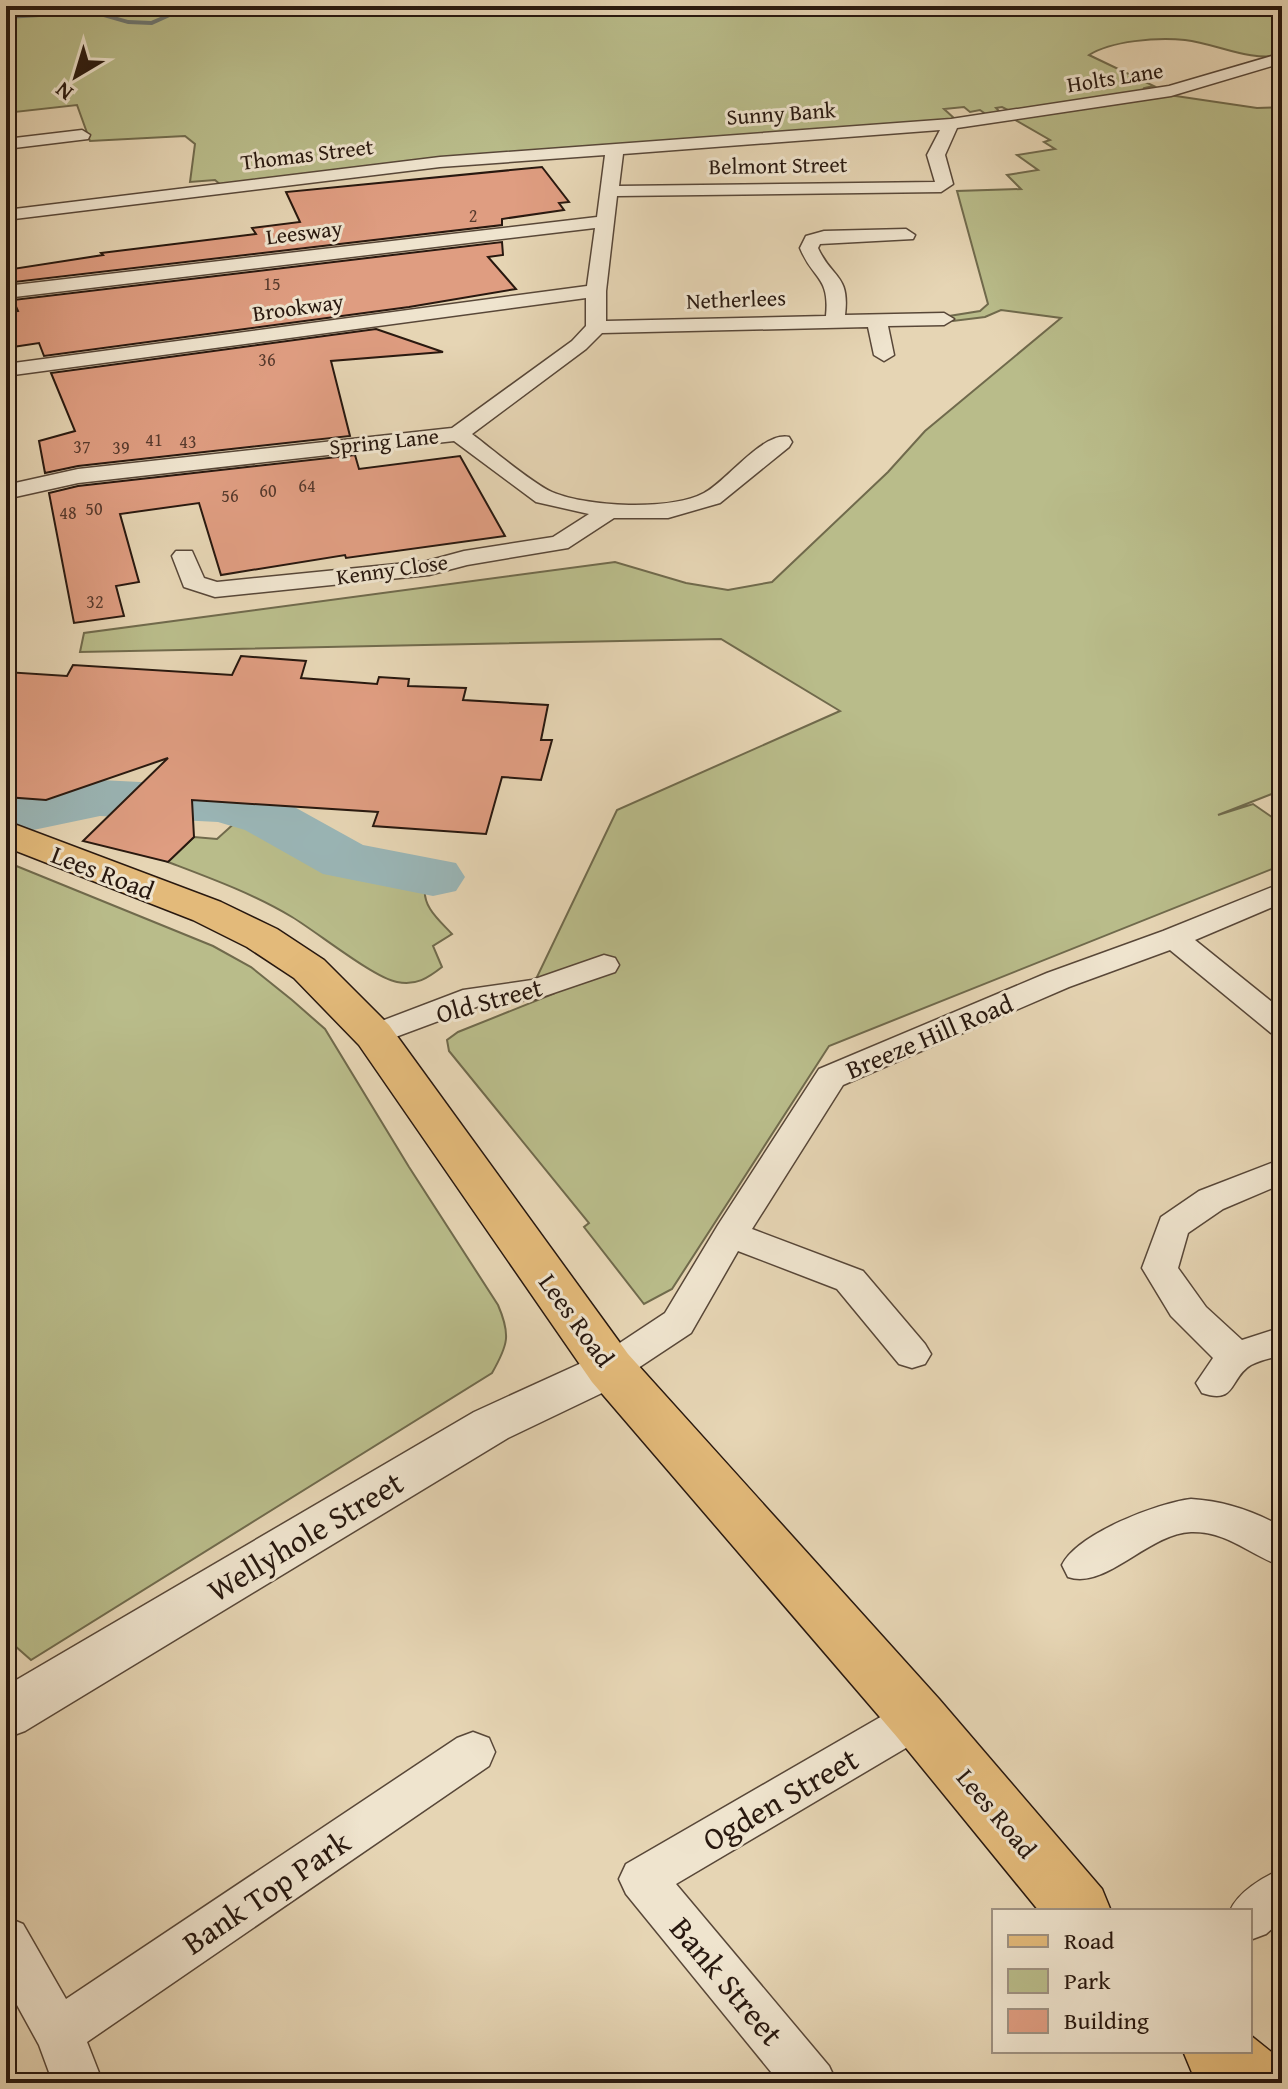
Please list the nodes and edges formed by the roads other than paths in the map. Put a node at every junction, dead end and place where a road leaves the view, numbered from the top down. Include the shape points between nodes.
1 (1282, 58) edge
2 (951, 124) junction
3 (82, 135) dead end
4 (6, 144) edge
5 (615, 147) junction
6 (611, 191) junction
7 (6, 215) edge
8 (607, 221) junction
9 (906, 235) dead end
10 (596, 291) junction
11 (6, 292) edge
12 (944, 319) dead end
13 (835, 320) junction
14 (877, 323) junction
15 (596, 327) junction
16 (884, 355) dead end
17 (6, 370) edge
18 (458, 434) junction
19 (781, 442) dead end
20 (6, 492) edge
21 (609, 511) junction
22 (184, 556) dead end
23 (6, 833) edge
24 (1282, 892) edge
25 (1174, 938) junction
26 (604, 965) dead end
27 (1282, 1026) edge
28 (374, 1035) junction
29 (1282, 1171) edge
30 (730, 1234) junction
31 (1282, 1341) edge
32 (912, 1354) dead end
33 (610, 1368) junction
34 (1282, 1549) edge
35 (1082, 1565) dead end
36 (6, 1714) edge
37 (918, 1718) junction
38 (473, 1752) dead end
39 (642, 1879) joint
40 (1282, 1891) edge
41 (1077, 1909) edge
42 (1252, 1916) edge
43 (6, 1940) edge
44 (59, 2032) junction
45 (1219, 2053) edge
46 (78, 2083) edge
47 (812, 2083) edge
48 (1256, 2083) edge

1 - 2 street, Holts Lane via 1171,91
2 - 5 street, Sunny Bank
2 - 6 street, Belmont Street via 936,155 941,187
3 - 4 street
5 - 6 street
5 - 7 street, Thomas Street via 440,162
6 - 8 street
8 - 10 street
8 - 11 street, Leesway
9 - 13 street via 813,240 812,258 836,281
10 - 15 street
10 - 17 street, Brookway
12 - 14 street, Netherlees
13 - 14 street, Netherlees
13 - 15 street, Netherlees
14 - 16 street
15 - 18 street, Spring Lane
18 - 20 street, Spring Lane via 93,474
18 - 21 street via 544,497
19 - 21 street via 712,498 668,511
21 - 22 street, Kenny Close via 560,543 429,568 215,590 193,582
23 - 28 main road, Lees Road via 207,911 262,938 309,969
24 - 25 street, Breeze Hill Road
25 - 27 street
25 - 30 street, Breeze Hill Road via 1058,980 831,1077
26 - 28 street, Old Street via 536,989 474,997
28 - 33 main road, Lees Road
29 - 31 street via 1211,1200 1173,1226 1160,1268 1226,1370
30 - 32 street via 850,1280
30 - 33 street, Breeze Hill Road via 678,1323
33 - 36 street, Wellyhole Street via 491,1425
33 - 37 main road, Lees Road
34 - 35 street via 1237,1522 1198,1515 1160,1522
37 - 39 street, Ogden Street
37 - 41 main road, Lees Road
38 - 44 street, Bank Top Park
39 - 47 street, Bank Street
40 - 42 street
43 - 44 street
44 - 46 street
45 - 48 main road

